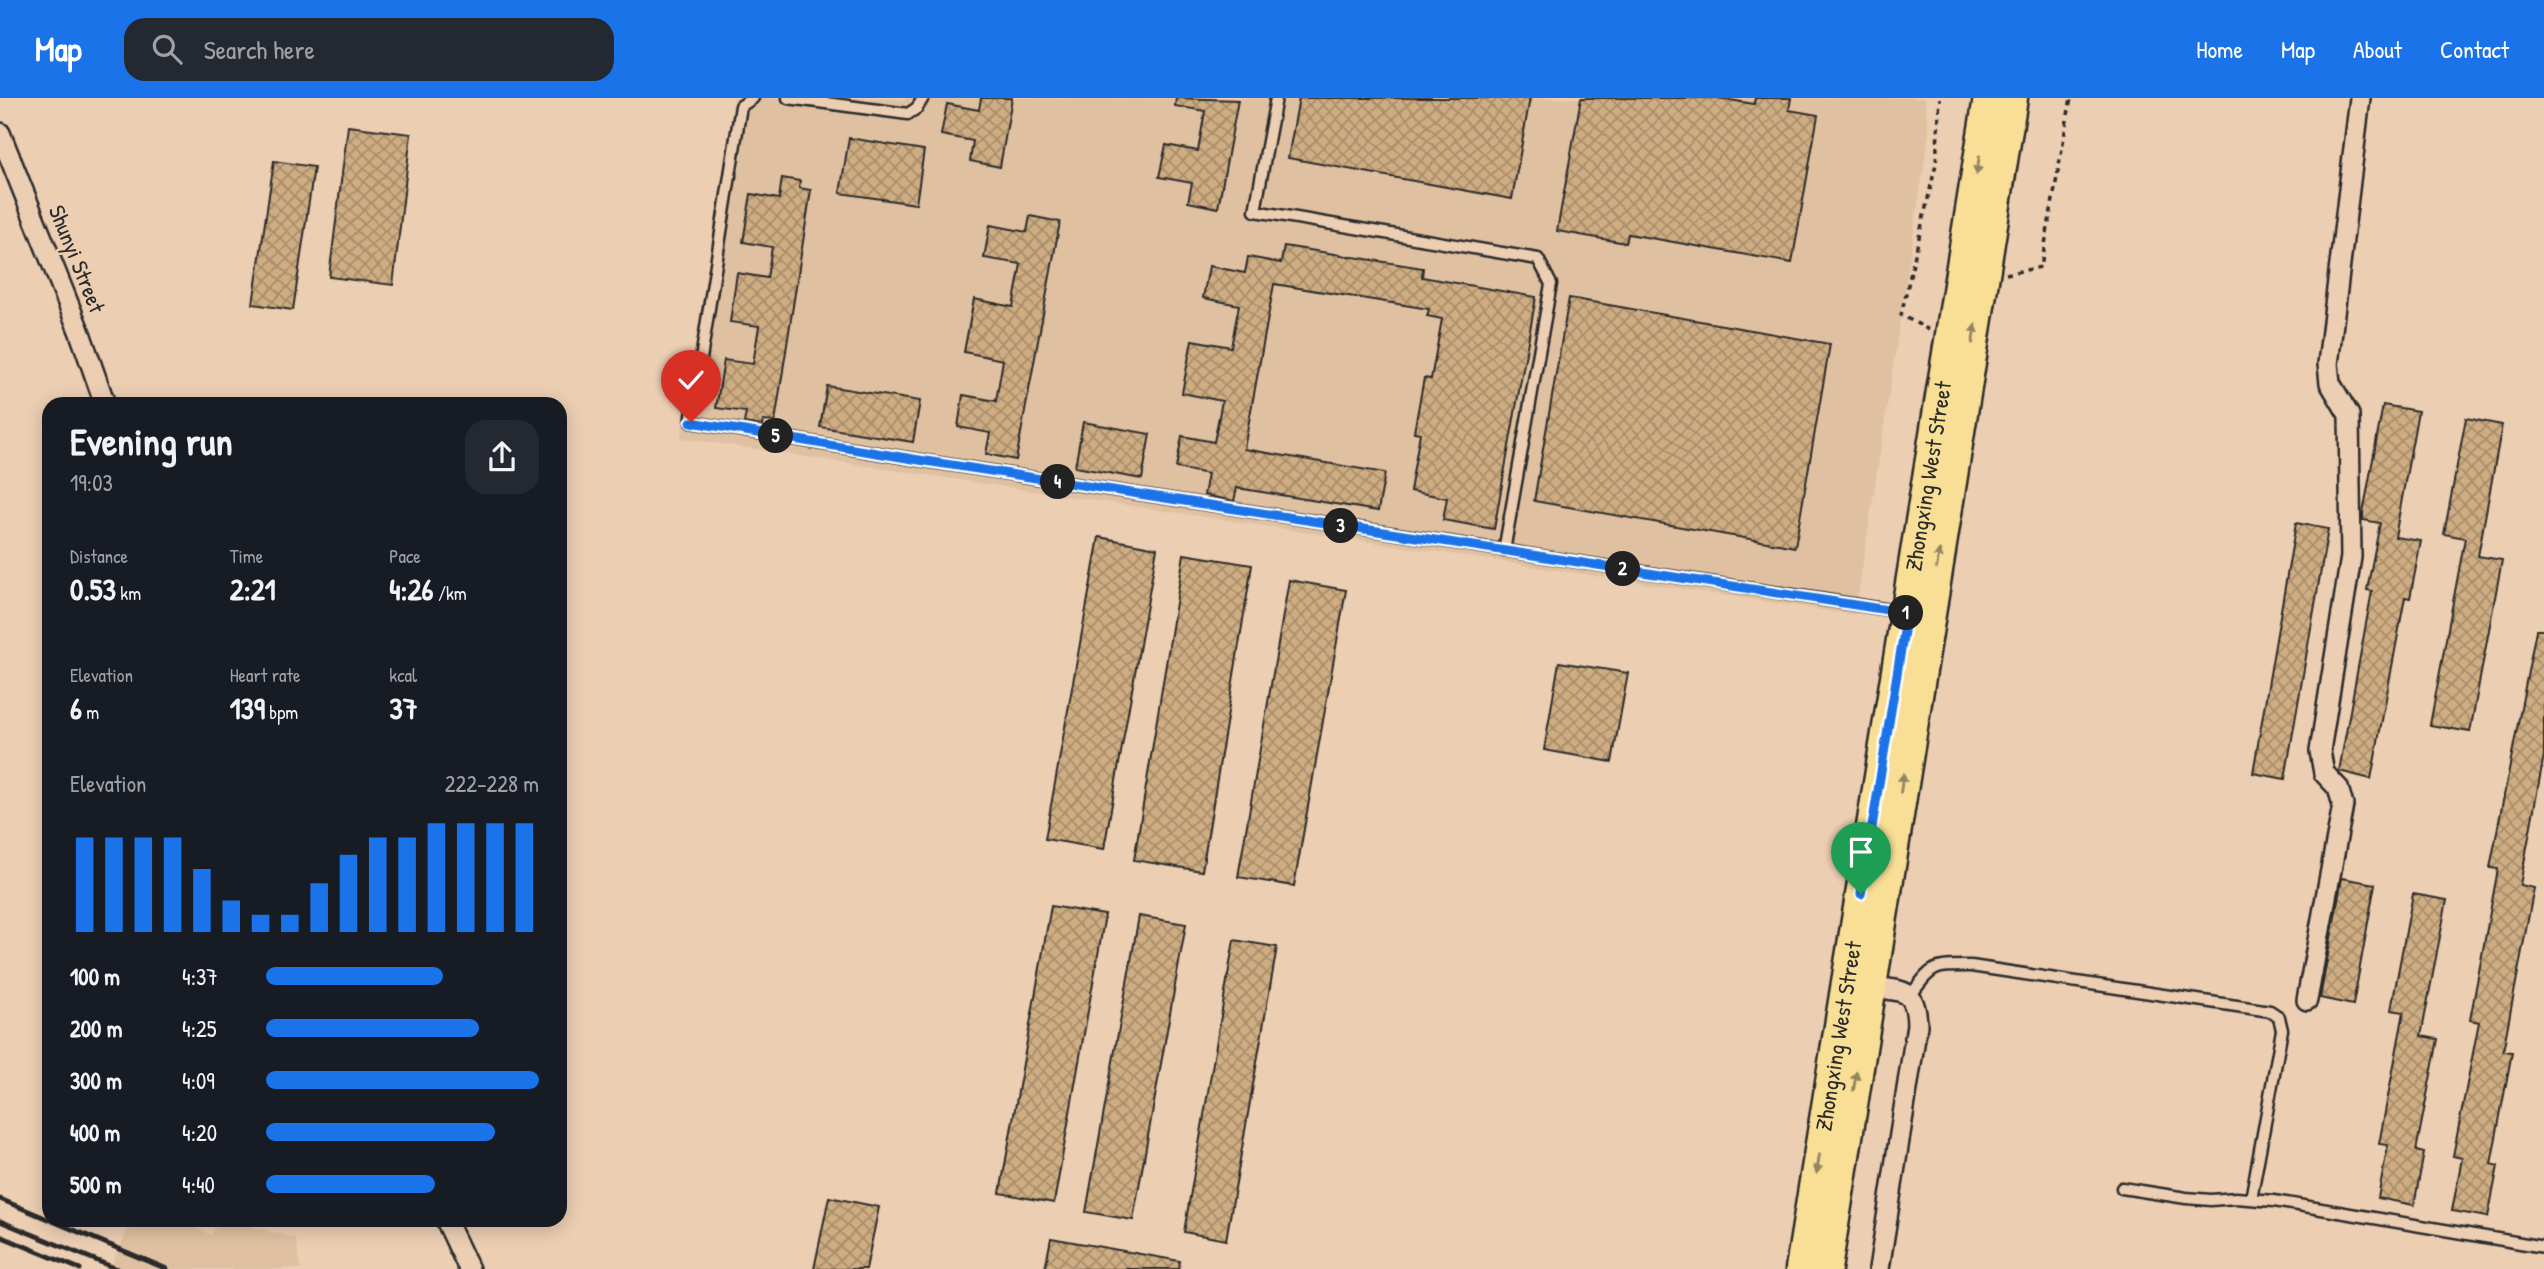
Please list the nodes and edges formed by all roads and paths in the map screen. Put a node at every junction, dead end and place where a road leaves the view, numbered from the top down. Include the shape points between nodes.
1 (753, 98) edge
2 (788, 98) edge
3 (923, 98) edge
4 (1276, 98) edge
5 (1940, 98) edge
6 (1989, 98) edge
7 (2012, 98) edge
8 (2071, 98) edge
9 (2360, 98) edge
10 (0, 133) edge
11 (1983, 278) junction
12 (1950, 342) junction
13 (102, 397) edge
14 (1504, 551) junction
15 (1907, 613) junction
16 (1870, 987) junction
17 (1910, 996) junction
18 (2307, 1000) dead end
19 (2122, 1188) dead end
20 (2251, 1199) junction
21 (449, 1227) edge
22 (2544, 1247) edge
23 (468, 1269) edge
24 (1801, 1269) edge
25 (1826, 1269) edge
26 (1879, 1269) edge

1 - 14 lane via 741,106 691,422
2 - 3 lane via 908,114
4 - 14 lane via 1255,211 1538,259 1547,274 1551,284
5 - 12 path via 1936,164 1901,314
6 -> 12 main road, Zhongxing West Street
7 - 11 main road, Zhongxing West Street
8 - 11 path via 2041,267
9 - 18 street via 2328,365 2330,383 2349,415 2351,556 2320,751 2324,774 2338,788 2343,805
10 - 13 street, Shunyi Street
16 -> 11 main road, Zhongxing West Street
12 - 15 main road, Zhongxing West Street
14 - 15 lane
15 -> 24 main road, Zhongxing West Street
16 - 17 street
25 -> 16 main road, Zhongxing West Street
17 - 20 lane via 1930,970 1971,966 2270,1011 2279,1017 2282,1030
17 - 26 street via 1917,1024
19 - 20 lane via 2186,1198
20 - 22 lane
21 - 23 street

